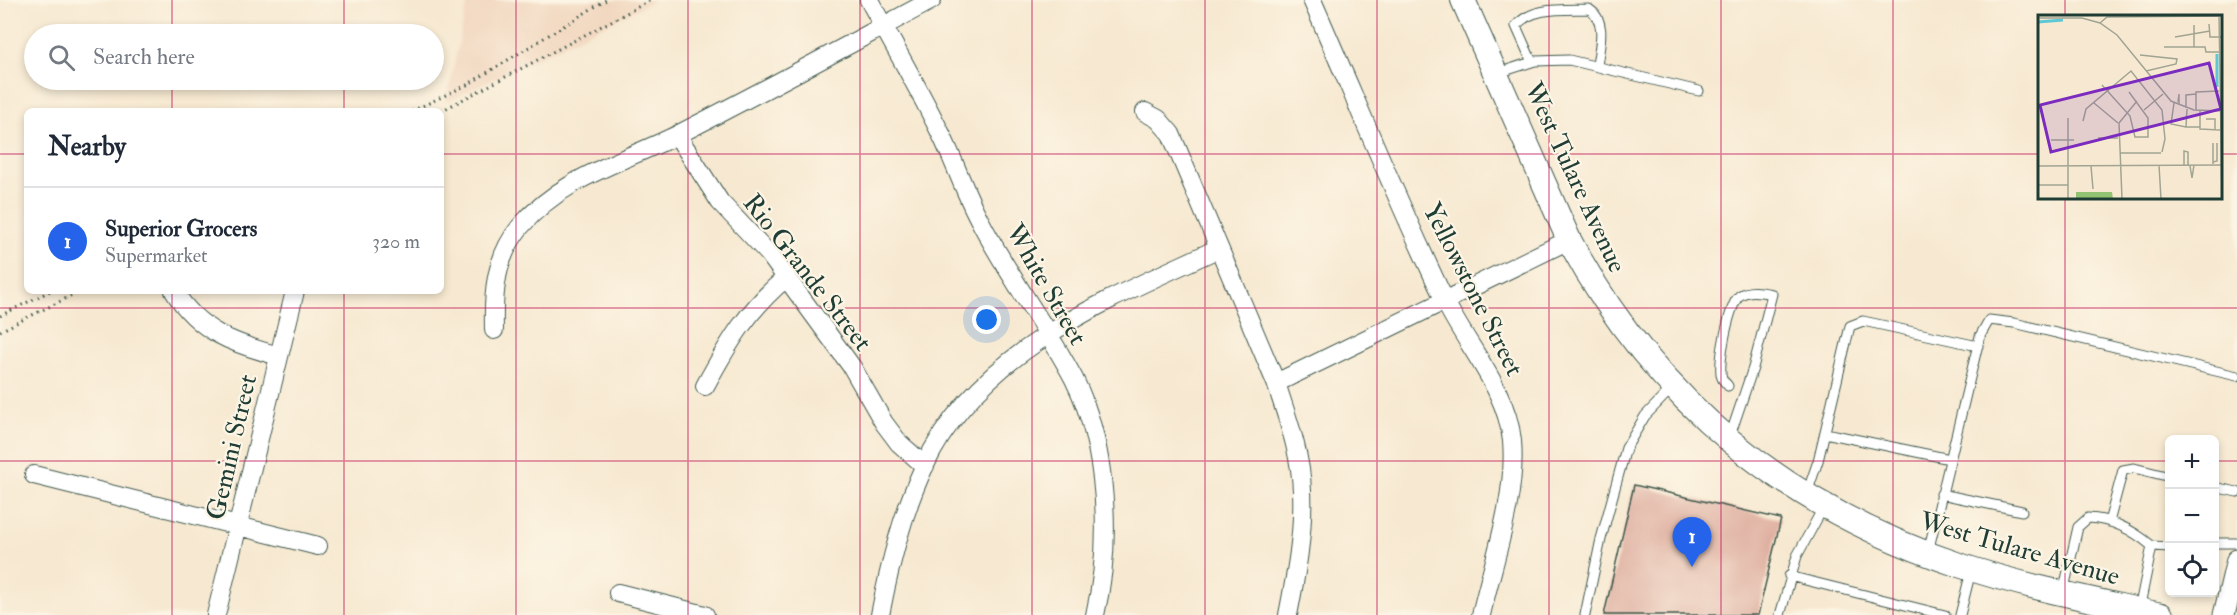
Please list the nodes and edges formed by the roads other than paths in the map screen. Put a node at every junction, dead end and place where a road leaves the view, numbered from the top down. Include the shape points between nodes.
1 (869, 0) edge
2 (932, 0) edge
3 (1312, 0) edge
4 (1463, 0) edge
5 (883, 26) junction
6 (1532, 62) junction
7 (1597, 66) junction
8 (1495, 74) junction
9 (1699, 91) dead end
10 (1145, 112) dead end
11 (677, 135) junction
12 (1569, 240) junction
13 (1217, 249) junction
14 (787, 277) junction
15 (176, 294) edge
16 (294, 294) edge
17 (1444, 300) junction
18 (494, 330) dead end
19 (1047, 335) junction
20 (1978, 346) junction
21 (279, 356) junction
22 (2237, 376) edge
23 (1276, 383) junction
24 (705, 386) dead end
25 (1728, 386) dead end
26 (1673, 387) junction
27 (1825, 433) junction
28 (1728, 441) junction
29 (1950, 459) junction
30 (925, 466) junction
31 (34, 475) dead end
32 (2165, 476) edge
33 (2219, 488) edge
34 (2237, 492) edge
35 (1941, 494) junction
36 (1815, 501) junction
37 (2022, 512) dead end
38 (2109, 522) junction
39 (239, 524) junction
40 (2219, 543) edge
41 (2237, 543) edge
42 (318, 546) dead end
43 (2152, 546) junction
44 (2165, 547) edge
45 (1928, 554) junction
46 (2237, 560) edge
47 (1971, 569) junction
48 (1789, 576) junction
49 (618, 593) dead end
50 (2063, 593) junction
51 (2150, 613) edge
52 (216, 615) edge
53 (705, 615) edge
54 (880, 615) edge
55 (1095, 615) edge
56 (1288, 615) edge
57 (1481, 615) edge
58 (1585, 615) edge
59 (1780, 615) edge
60 (1945, 615) edge
61 (1960, 615) edge
62 (2224, 615) edge

1 - 5 street, White Street
2 - 5 street
3 - 17 street, Yellowstone Street
4 - 8 main road, West Tulare Avenue
5 - 11 street
5 - 19 street, White Street via 941,133 980,221
6 - 7 lane via 1569,60
6 - 7 lane via 1516,26 1523,17 1549,10 1589,9 1601,25
6 - 8 lane
7 - 9 lane
8 - 12 main road, West Tulare Avenue
10 - 13 street via 1158,119 1171,134
11 - 14 street, Rio Grande Street via 720,202
11 - 18 street via 562,188 519,229 496,272
12 - 17 street
12 - 26 main road, West Tulare Avenue via 1612,313
13 - 19 street
13 - 23 street
14 - 24 street via 755,305 738,327
14 - 30 street, Rio Grande Street via 852,367 889,430
15 - 21 street via 209,331
16 - 21 street, Gemini Street
17 - 23 street
17 - 57 street, Yellowstone Street via 1503,405 1512,439 1509,493
19 - 30 street via 1020,353 974,396 951,423
19 - 55 street, White Street via 1074,380 1095,444 1105,544 1104,573
20 - 22 lane via 1989,320 2014,322
20 - 27 lane via 1863,321 1850,326
20 - 29 lane
21 - 39 street, Gemini Street
23 - 56 street via 1297,453 1302,489 1298,560
25 - 28 lane via 1720,365 1732,306 1746,293 1772,294 1753,368
26 - 28 main road, West Tulare Avenue
26 - 58 lane via 1645,416 1626,448
27 - 29 lane
27 - 36 lane
28 - 36 main road, West Tulare Avenue
29 - 35 lane
30 - 54 street via 895,546
31 - 39 street
32 - 38 lane via 2134,468 2123,470
33 - 34 lane
35 - 37 lane
35 - 45 lane
36 - 45 main road, West Tulare Avenue
36 - 48 lane
38 - 43 lane via 2133,529
38 - 50 lane via 2088,519 2078,527
39 - 42 street
39 - 52 street, Gemini Street
40 - 41 lane
43 - 44 lane
43 - 51 lane
45 - 47 main road, West Tulare Avenue
46 - 62 street
47 - 50 main road, West Tulare Avenue
47 - 61 lane
48 - 59 lane
48 - 60 lane
49 - 53 street
50 - 51 main road, West Tulare Avenue

